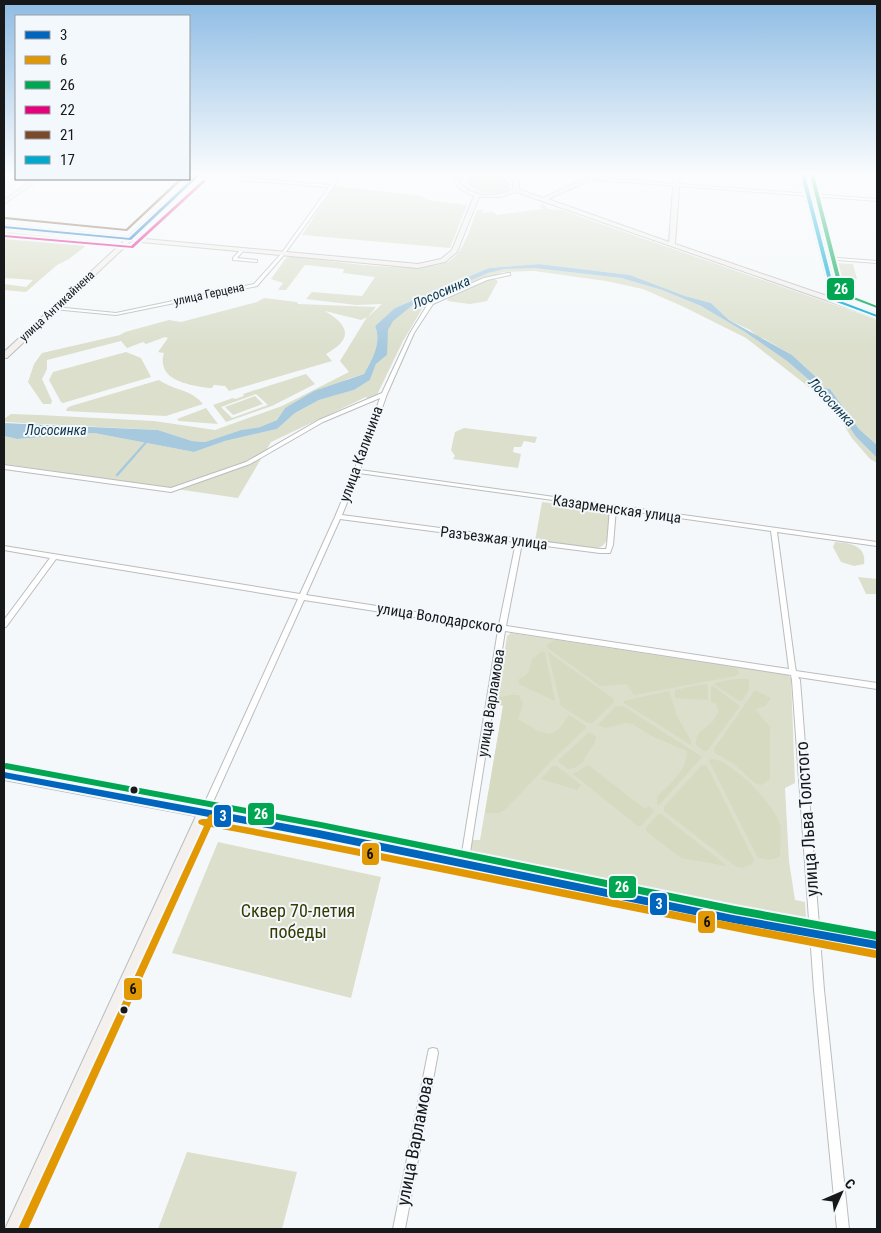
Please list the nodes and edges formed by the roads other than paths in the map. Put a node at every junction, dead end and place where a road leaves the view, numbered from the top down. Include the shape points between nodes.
1 (62, 233) edge
2 (137, 233) edge
3 (298, 233) edge
4 (462, 233) edge
5 (637, 233) edge
6 (673, 233) edge
7 (818, 233) edge
8 (130, 239) junction
9 (672, 245) junction
10 (243, 249) junction
11 (284, 252) junction
12 (824, 258) junction
13 (256, 261) dead end
14 (877, 262) edge
15 (508, 274) dead end
16 (833, 300) junction
17 (55, 308) junction
18 (877, 316) edge
19 (5, 355) edge
20 (384, 394) junction
21 (4, 466) edge
22 (357, 471) junction
23 (613, 508) junction
24 (338, 517) junction
25 (774, 530) junction
26 (519, 541) junction
27 (877, 544) edge
28 (4, 548) edge
29 (55, 556) junction
30 (302, 597) junction
31 (4, 625) edge
32 (503, 628) junction
33 (795, 673) junction
34 (877, 686) edge
35 (4, 775) edge
36 (204, 813) junction
37 (464, 865) junction
38 (816, 933) junction
39 (877, 945) edge
40 (432, 1053) dead end
41 (13, 1229) edge
42 (399, 1229) edge
43 (843, 1229) edge

1 - 8 main road
2 - 8 main road, улица Антикайнена
3 - 11 street, улица Герцена
4 - 11 main road via 451,256 435,264 418,266
5 - 9 main road
6 - 9 main road
7 - 12 main road
8 - 10 main road
8 - 17 main road, улица Антикайнена
9 - 16 main road
10 - 11 main road
10 - 13 street via 234,259
11 - 17 street, улица Герцена via 255,285 116,314
12 - 14 street
12 - 16 main road
15 - 20 street, улица Калинина via 486,279 431,303 412,334
16 - 18 main road
17 - 19 main road, улица Антикайнена
20 - 21 street via 321,420 248,463 170,490
20 - 22 street, улица Калинина
22 - 23 street, Казарменская улица
22 - 24 street, улица Калинина
23 - 25 street, Казарменская улица
23 - 26 street, Разъезжая улица via 608,551
24 - 26 street, Разъезжая улица
24 - 30 street, улица Калинина
25 - 27 street, Казарменская улица
25 - 33 street, улица Льва Толстого via 791,666
26 - 32 street, улица Варламова
28 - 29 street, улица Володарского
29 - 30 street, улица Володарского
29 - 31 street
30 - 32 street, улица Володарского
30 - 36 street, улица Калинина
32 - 33 street, улица Володарского
32 - 37 street, улица Варламова
33 - 34 street, улица Володарского
33 - 38 street, улица Льва Толстого
35 - 36 main road
36 - 37 main road
36 - 41 main road, улица Калинина
37 - 38 main road
38 - 39 main road
38 - 43 street, улица Льва Толстого
40 - 42 street, улица Варламова

